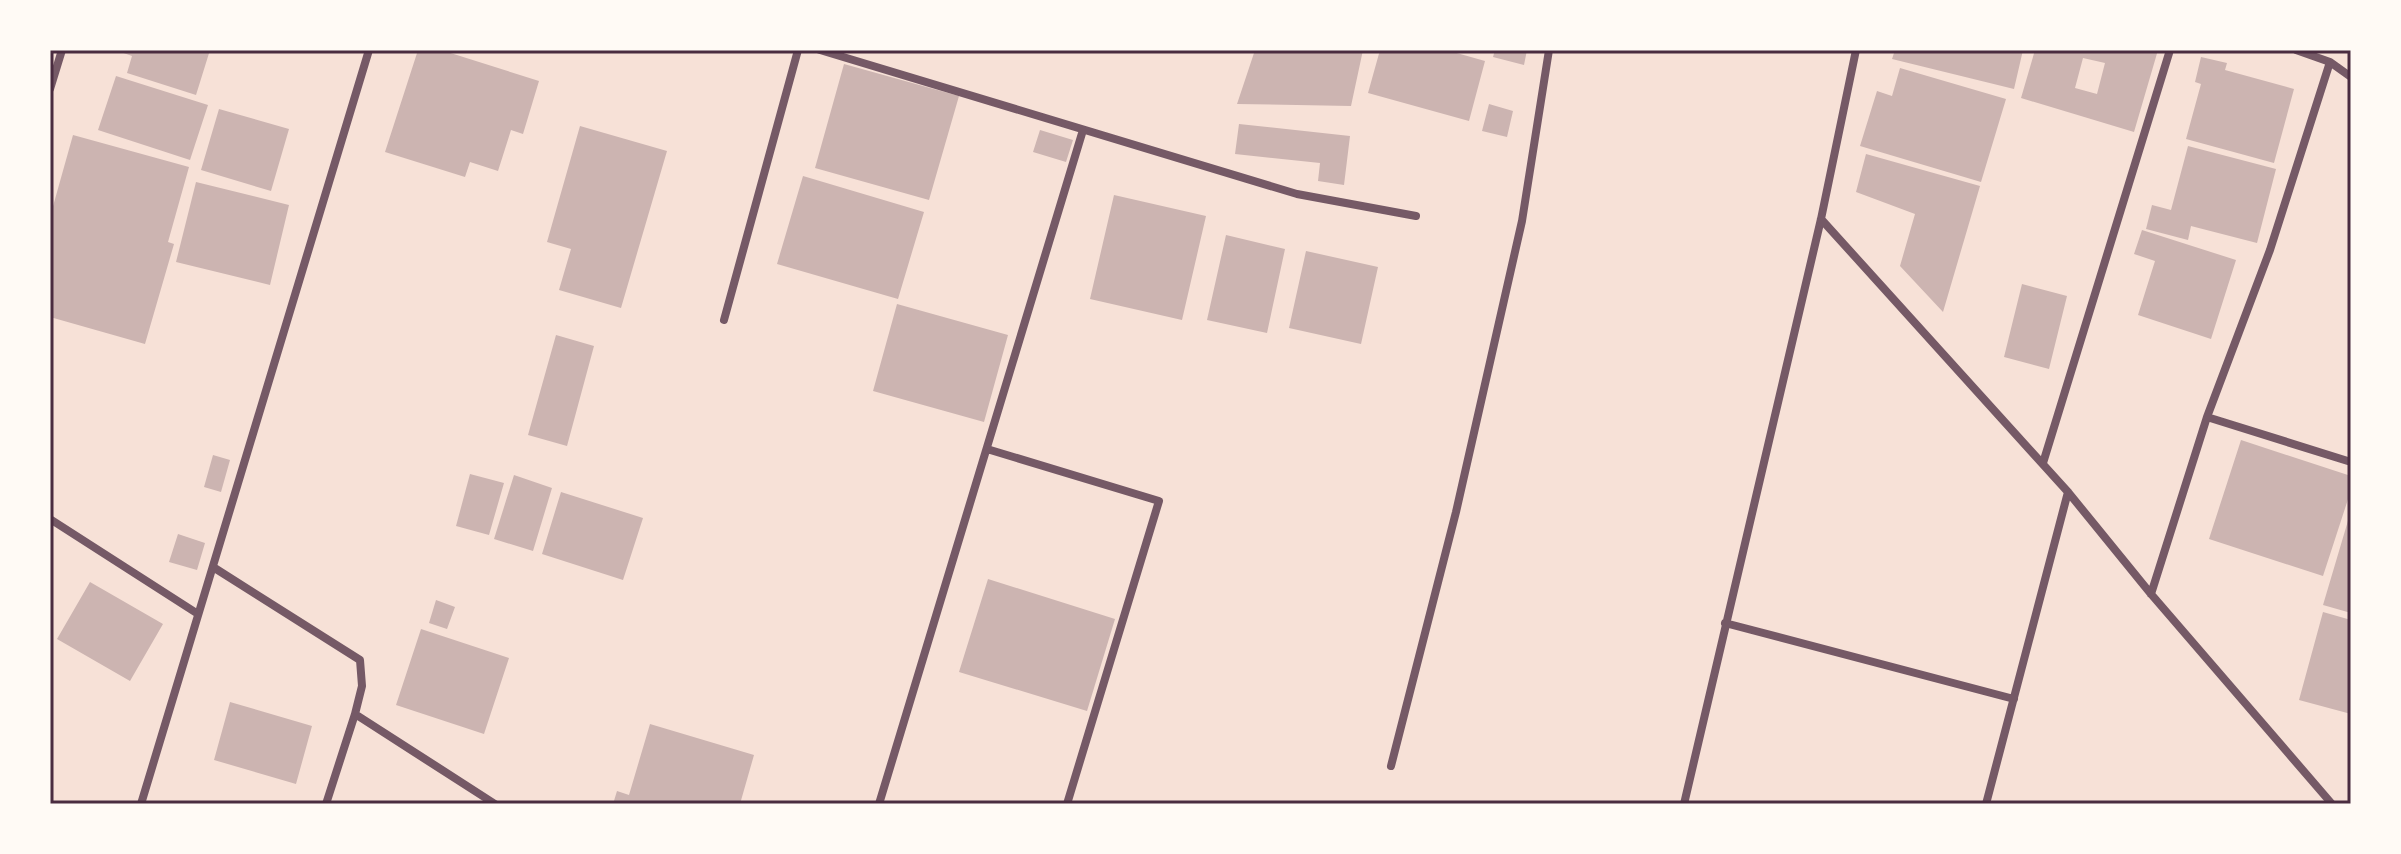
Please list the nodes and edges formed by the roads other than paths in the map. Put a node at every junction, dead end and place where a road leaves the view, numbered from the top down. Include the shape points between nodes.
1 (62, 50) edge
2 (369, 50) edge
3 (798, 50) edge
4 (820, 50) edge
5 (1549, 50) edge
6 (1856, 50) edge
7 (2170, 50) edge
8 (2296, 50) edge
9 (2330, 62) junction
10 (2351, 77) edge
11 (50, 89) edge
12 (1083, 130) junction
13 (1416, 216) dead end
14 (1821, 219) junction
15 (724, 320) dead end
16 (2207, 417) junction
17 (987, 449) junction
18 (2351, 462) edge
19 (2043, 463) junction
20 (2068, 492) junction
21 (50, 519) edge
22 (213, 567) junction
23 (2151, 594) junction
24 (198, 614) junction
25 (1725, 623) junction
26 (2014, 699) junction
27 (355, 714) junction
28 (1391, 766) dead end
29 (141, 804) edge
30 (326, 804) edge
31 (495, 804) edge
32 (879, 804) edge
33 (1067, 804) edge
34 (1684, 804) edge
35 (1986, 804) edge
36 (2332, 804) edge

1 - 11 street
2 - 22 street
3 - 15 street
4 - 12 street
5 - 28 street via 1522,221
6 - 14 street
7 - 19 street
8 - 9 street
9 - 10 street
9 - 16 street via 2270,250
12 - 13 street via 1297,194
12 - 17 street
14 - 19 street
14 - 25 street
16 - 18 street
16 - 23 street
17 - 32 street
17 - 33 street via 1159,501
19 - 20 street
20 - 23 street
20 - 26 street
21 - 24 street
22 - 24 street
22 - 27 street via 360,660 362,686
23 - 36 street
24 - 29 street
25 - 26 street
25 - 34 street
26 - 35 street
27 - 30 street
27 - 31 street

